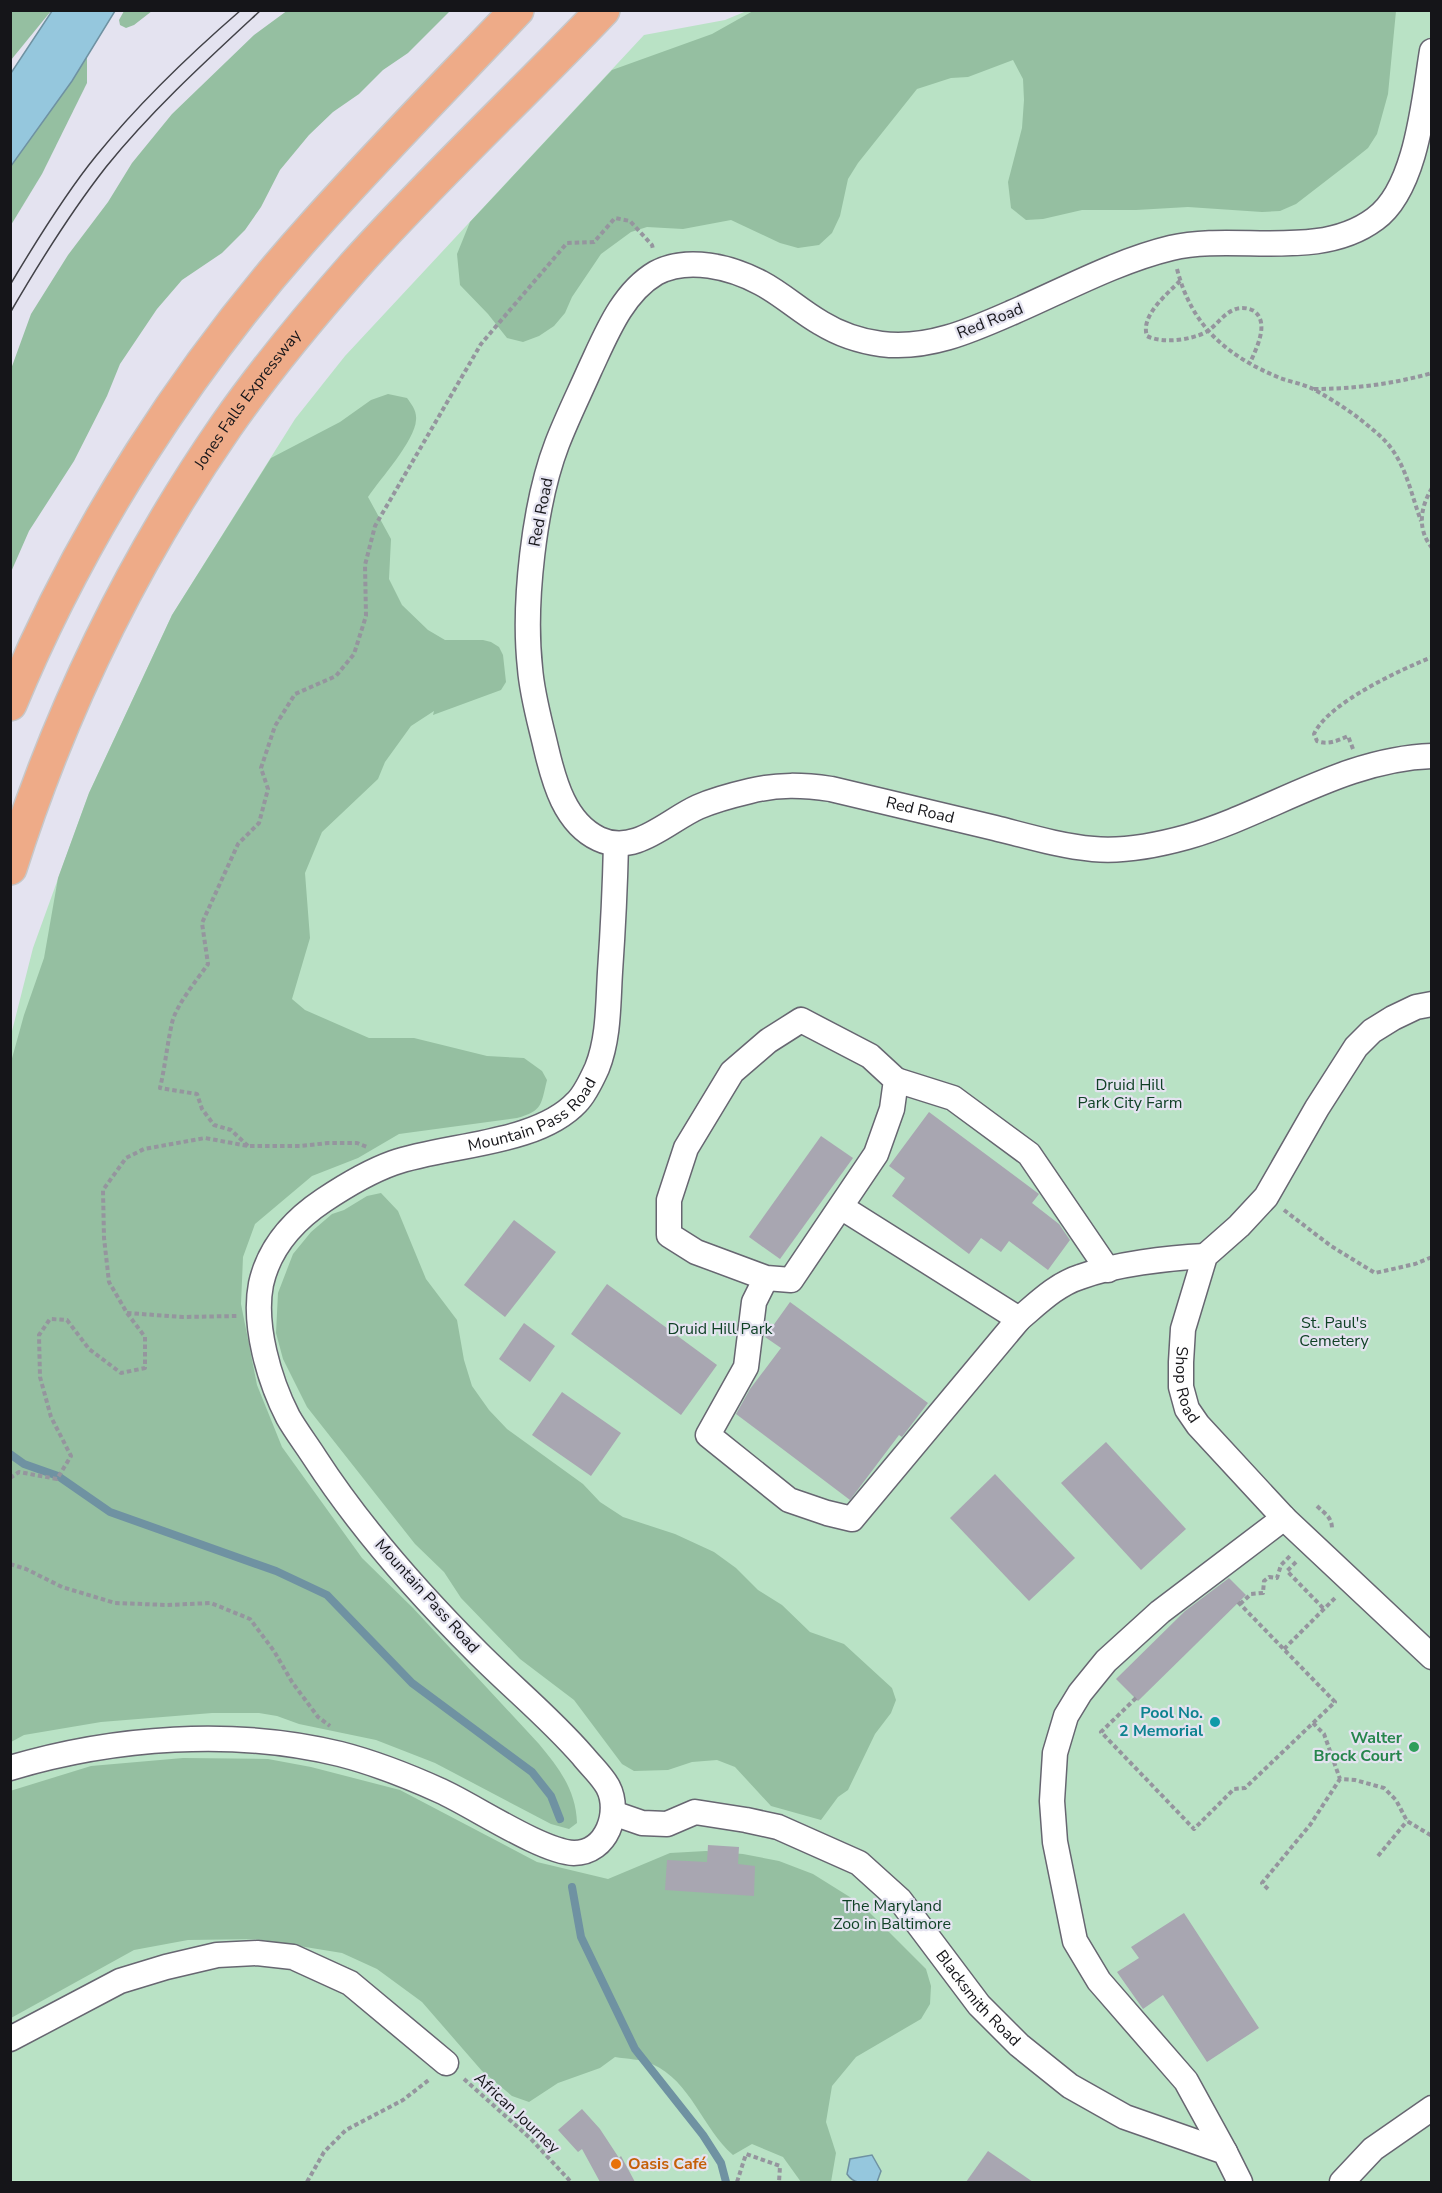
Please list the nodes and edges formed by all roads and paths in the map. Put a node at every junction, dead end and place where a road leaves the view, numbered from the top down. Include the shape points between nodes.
1 (517, 10) edge
2 (600, 14) edge
3 (1431, 51) edge
4 (1171, 248) junction
5 (657, 273) junction
6 (1180, 281) junction
7 (1207, 332) junction
8 (1250, 363) junction
9 (1431, 373) edge
10 (1313, 389) junction
11 (1431, 488) edge
12 (1421, 521) junction
13 (1431, 548) edge
14 (1431, 657) edge
15 (10, 704) edge
16 (1431, 756) edge
17 (1360, 769) junction
18 (616, 844) junction
19 (10, 868) edge
20 (1431, 1004) edge
21 (896, 1080) junction
22 (249, 1146) junction
23 (392, 1164) junction
24 (1266, 1197) junction
25 (841, 1207) junction
26 (1205, 1256) junction
27 (1431, 1257) edge
28 (1108, 1270) junction
29 (766, 1278) junction
30 (127, 1312) junction
31 (259, 1316) junction
32 (1019, 1319) junction
33 (10, 1478) edge
34 (1317, 1506) dead end
35 (1329, 1517) dead end
36 (1284, 1518) junction
37 (1297, 1549) dead end
38 (1303, 1555) dead end
39 (10, 1564) edge
40 (1352, 1582) junction
41 (1324, 1609) junction
42 (1284, 1648) junction
43 (1431, 1657) edge
44 (1136, 1698) dead end
45 (1313, 1723) junction
46 (337, 1730) dead end
47 (10, 1768) edge
48 (1340, 1779) junction
49 (613, 1813) junction
50 (1407, 1821) junction
51 (1431, 1836) edge
52 (1378, 1856) dead end
53 (1268, 1889) dead end
54 (10, 2039) edge
55 (446, 2063) junction
56 (1431, 2108) edge
57 (1225, 2152) junction
58 (308, 2182) edge
59 (571, 2182) edge
60 (737, 2182) edge
61 (779, 2182) edge
62 (1240, 2182) edge
63 (1342, 2182) edge

1 - 15 highway via 311,229 183,390 129,471 87,547 34,648
2 - 19 highway, Jones Falls Expressway via 356,264 227,424 132,577 87,669 51,752
3 - 4 lane, Red Road via 1418,132 1406,173 1394,202 1376,219 1355,232 1327,239
4 - 5 lane, Red Road via 974,329 908,346 852,338 823,325 762,283 732,270 678,265
4 - 6 path
5 - 18 lane, Red Road via 624,303 556,447 542,498 528,617 530,669 560,798 579,826
5 - 22 path via 652,245 630,221 615,218 594,242 567,243 482,344 375,526 365,565 366,616 354,654 336,676 295,694 275,726 261,768 268,789 259,823 238,844 202,924 208,964 172,1021 160,1088 197,1094 214,1125 231,1130
6 - 7 path
6 - 7 path via 1147,320 1147,336 1168,340
7 - 8 path
7 - 8 path via 1236,308 1255,312 1261,321 1261,334
8 - 10 path
9 - 10 path via 1345,389
10 - 12 path via 1351,412 1392,448
11 - 12 path
12 - 13 path
14 - 17 path via 1367,688 1317,727 1314,734 1323,743 1348,736
16 - 17 lane, Red Road via 1405,757
17 - 18 lane, Red Road via 1224,825 1125,849 1052,842 801,785 776,785 720,800 699,807 645,837
18 - 23 lane, Mountain Pass Road via 607,1029 597,1068 579,1101 558,1117 518,1135
20 - 24 lane via 1393,1018 1356,1047
21 - 25 lane via 892,1109 876,1154
21 - 28 lane via 953,1098 1029,1154
21 - 29 lane via 870,1056 801,1020 768,1041 732,1072 686,1148 669,1200 669,1235 696,1252
22 - 23 path via 357,1143 380,1151
22 - 30 path via 205,1138 144,1149 126,1158 103,1190 109,1281
23 - 31 lane, Mountain Pass Road via 346,1185 302,1215 278,1243 262,1281
24 - 26 lane
24 - 27 path via 1331,1246 1375,1273
25 - 29 lane via 791,1281
25 - 32 lane
26 - 28 lane via 1162,1259
26 - 36 lane, Shop Road via 1184,1329 1181,1387 1186,1409
28 - 32 lane via 1079,1277
29 - 32 lane via 754,1302 746,1367 708,1435 789,1500 852,1519
30 - 31 path via 183,1317
30 - 33 path via 145,1337 145,1368 121,1373 89,1349 67,1320 50,1319 39,1335 40,1377 51,1417 72,1456 57,1479 19,1472
31 - 49 lane, Mountain Pass Road via 268,1365 288,1416 336,1491 399,1570 478,1653 566,1736 610,1790
34 - 35 path
36 - 40 lane, Shop Road
36 - 57 lane via 1160,1612 1106,1662 1066,1716 1055,1753 1055,1842 1075,1941 1099,1981 1186,2081
37 - 42 path via 1281,1565 1277,1578 1266,1579 1263,1593 1251,1594 1239,1603
38 - 41 path via 1287,1571
39 - 46 path via 62,1587 115,1603 211,1603 250,1619 318,1717
40 - 41 path
40 - 43 lane, Shop Road
41 - 42 path
42 - 45 path via 1335,1702
44 - 45 path via 1101,1732 1194,1829 1234,1790 1245,1788
45 - 48 path via 1324,1734
47 - 49 lane via 54,1755 164,1741 284,1743 392,1769 543,1844 575,1853 593,1848 608,1832
48 - 50 path via 1384,1788
48 - 53 path via 1310,1825 1262,1883
49 - 57 lane, Blacksmith Road via 642,1823 667,1824 694,1812 746,1820 778,1827 859,1863 900,1900 979,2005 1018,2045 1070,2086 1125,2116
50 - 51 path
50 - 52 path
54 - 55 lane via 120,1981 217,1955 257,1953 293,1957 350,1983
55 - 58 path via 403,2100 346,2130 324,2152
55 - 59 path, African Journey via 531,2139
56 - 63 lane via 1373,2149
57 - 62 lane
60 - 61 path via 746,2154 780,2166

